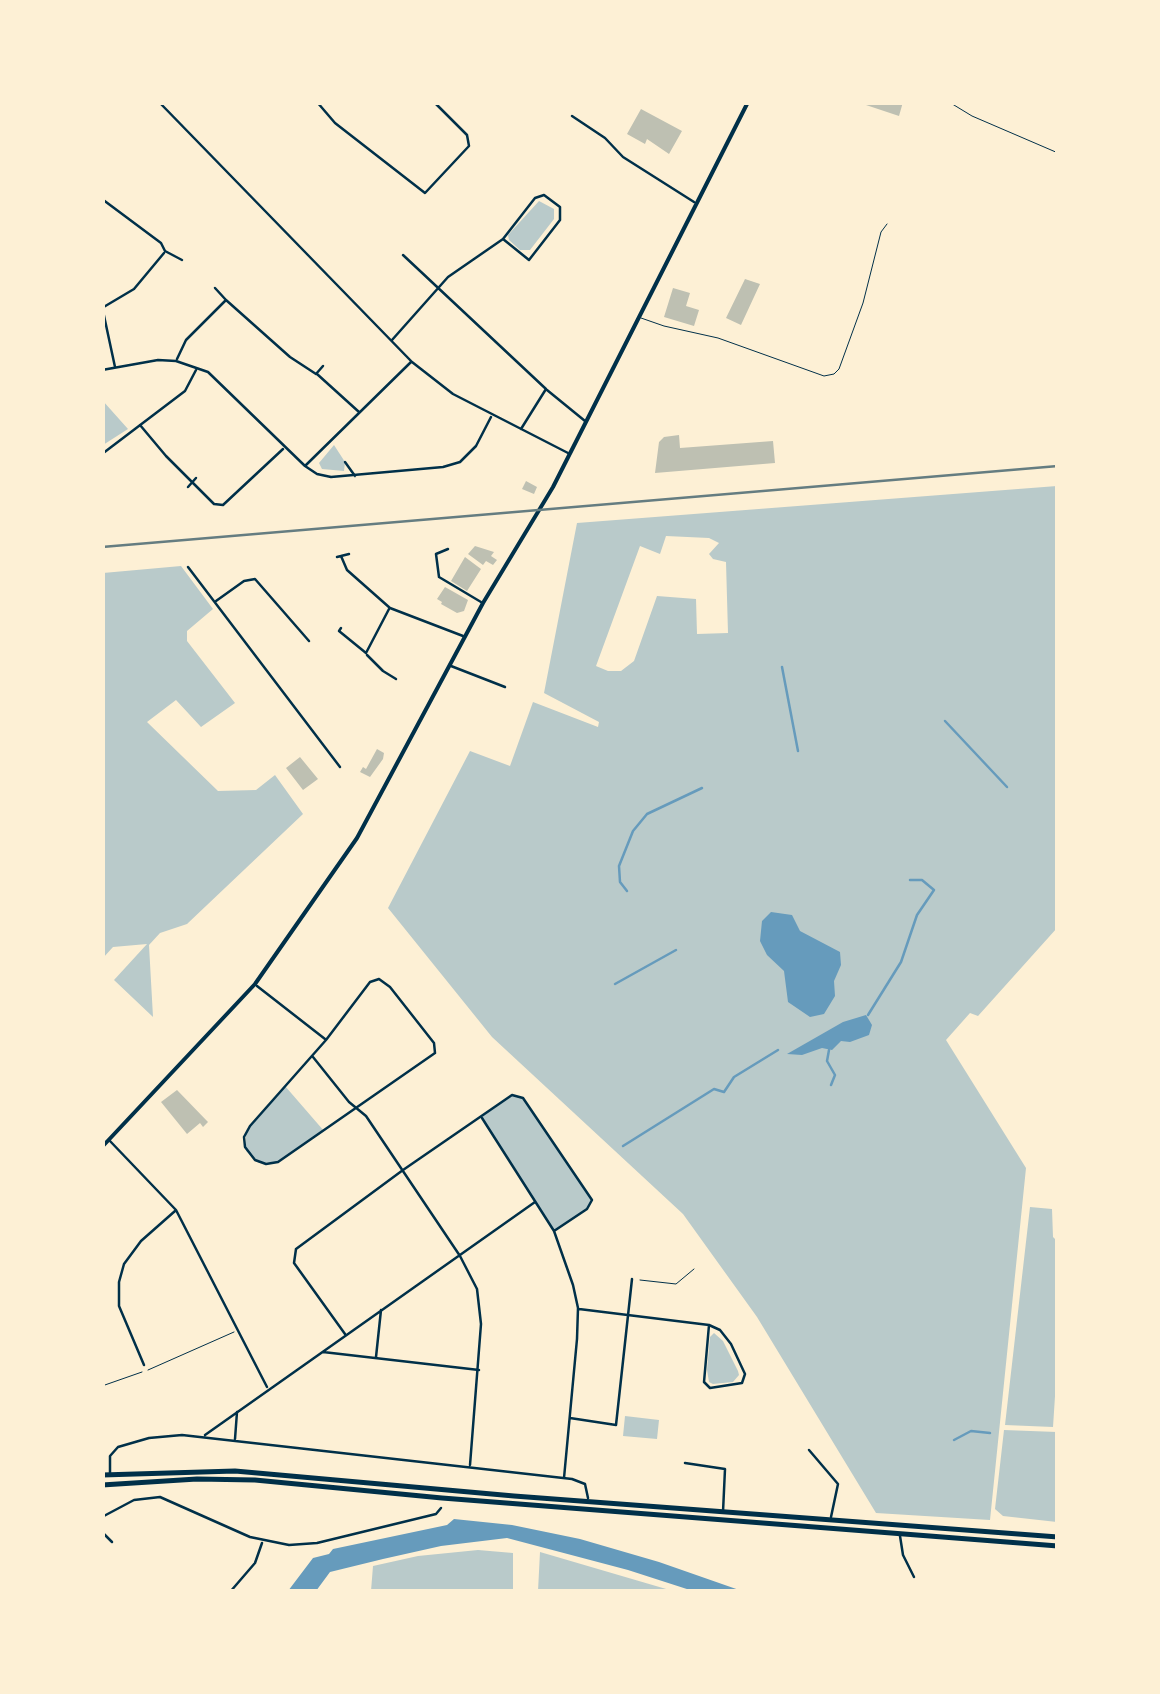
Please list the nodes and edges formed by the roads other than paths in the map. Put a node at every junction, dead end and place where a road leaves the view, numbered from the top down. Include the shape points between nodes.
1 (160, 102) edge
2 (317, 102) edge
3 (434, 102) edge
4 (748, 102) edge
5 (572, 116) dead end
6 (102, 198) edge
7 (695, 202) junction
8 (887, 224) dead end
9 (503, 239) junction
10 (165, 251) junction
11 (403, 256) dead end
12 (182, 260) dead end
13 (439, 287) junction
14 (215, 288) dead end
15 (226, 300) junction
16 (102, 309) edge
17 (638, 316) junction
18 (390, 342) junction
19 (176, 360) junction
20 (412, 362) junction
21 (323, 366) dead end
22 (197, 367) junction
23 (115, 368) junction
24 (102, 370) edge
25 (316, 374) junction
26 (546, 389) junction
27 (360, 413) junction
28 (492, 416) junction
29 (585, 421) junction
30 (140, 425) junction
31 (521, 430) junction
32 (284, 448) junction
33 (102, 454) edge
34 (569, 454) junction
35 (345, 462) dead end
36 (306, 466) junction
37 (356, 476) junction
38 (448, 549) dead end
39 (349, 554) dead end
40 (188, 567) dead end
41 (215, 602) junction
42 (483, 603) junction
43 (390, 608) junction
44 (342, 628) dead end
45 (464, 637) junction
46 (310, 641) dead end
47 (366, 654) junction
48 (449, 666) junction
49 (396, 678) dead end
50 (505, 687) dead end
51 (340, 767) dead end
52 (254, 984) junction
53 (326, 1040) junction
54 (312, 1056) junction
55 (356, 1108) junction
56 (481, 1117) junction
57 (110, 1140) junction
58 (102, 1147) edge
59 (403, 1170) junction
60 (534, 1202) junction
61 (176, 1210) junction
62 (554, 1231) junction
63 (460, 1256) junction
64 (632, 1279) road end
65 (578, 1308) junction
66 (381, 1309) junction
67 (628, 1314) junction
68 (709, 1325) junction
69 (345, 1334) junction
70 (322, 1352) junction
71 (376, 1358) junction
72 (144, 1366) dead end
73 (479, 1370) junction
74 (268, 1388) junction
75 (237, 1410) junction
76 (568, 1418) junction
77 (203, 1437) junction
78 (235, 1441) junction
79 (809, 1450) dead end
80 (685, 1464) dead end
81 (470, 1467) junction
82 (106, 1475) edge
83 (564, 1478) junction
84 (102, 1485) edge
85 (588, 1502) junction
86 (441, 1508) dead end
87 (723, 1512) junction
88 (102, 1517) edge
89 (830, 1520) junction
90 (102, 1532) edge
91 (900, 1534) junction
92 (1058, 1538) edge
93 (262, 1541) junction
94 (112, 1542) dead end
95 (1058, 1546) edge
96 (914, 1576) dead end
97 (230, 1592) edge

1 - 18 street
2 - 3 street via 425,193 470,142
4 - 7 street
5 - 7 street
6 - 10 street
7 - 17 street
8 - 17 lane via 834,374
9 - 9 street via 540,195 560,208 560,220 528,260
9 - 13 street
10 - 12 street
10 - 16 street via 134,288
11 - 13 street
13 - 18 street
13 - 26 street
14 - 15 street
15 - 19 street via 186,340
15 - 25 street
16 - 23 street
17 - 29 street
18 - 20 street
19 - 22 street
19 - 23 street
20 - 27 street
20 - 28 street
21 - 25 street
22 - 30 street via 185,391
22 - 32 street
23 - 24 street
25 - 27 street
26 - 29 street
26 - 31 street
27 - 36 street
28 - 31 street
28 - 37 street via 460,462
29 - 34 street
30 - 32 street via 214,504 223,505
30 - 33 street
31 - 34 street
32 - 36 street
34 - 42 street
35 - 37 street
36 - 37 street via 316,474
38 - 42 street via 436,554 439,577
39 - 43 street via 339,556 347,570
40 - 41 street
41 - 46 street via 255,579
41 - 51 street
42 - 45 street
43 - 45 street
43 - 47 street
44 - 47 street
45 - 48 street
47 - 49 street
48 - 50 street
48 - 52 street via 356,838
52 - 53 street
52 - 57 street
53 - 54 street
53 - 55 street via 379,978 434,1042 430,1058
54 - 55 street
54 - 55 street via 250,1126 244,1142 250,1156 278,1162
55 - 59 street
56 - 59 street
56 - 60 street
56 - 62 street via 520,1095 591,1196 588,1209
57 - 58 street
57 - 61 street
59 - 63 street
59 - 69 street via 300,1245 293,1257
60 - 62 street
60 - 63 street
61 - 72 street via 142,1241 119,1282 119,1306
61 - 74 street
62 - 65 street
63 - 66 street
63 - 73 street via 476,1289
64 - 67 street
65 - 67 street
65 - 76 street
66 - 69 street
66 - 71 street
67 - 68 street
67 - 76 street via 616,1424
68 - 68 street via 704,1382 710,1388 742,1382 745,1374 731,1344
69 - 70 street
70 - 71 street
70 - 74 street
71 - 73 street
73 - 81 street
74 - 75 street
75 - 77 street
75 - 78 street
76 - 83 street
77 - 78 street
77 - 82 street via 124,1444 111,1453
78 - 81 street
79 - 89 street via 838,1484
80 - 87 street via 725,1469
81 - 83 street
82 - 85 main road via 235,1470
83 - 85 street via 585,1484
84 - 91 main road via 254,1480
85 - 87 main road
86 - 93 street via 317,1543
87 - 89 main road
88 - 93 street via 134,1500 160,1497
89 - 92 main road
90 - 94 street
91 - 95 main road
91 - 96 street
93 - 97 street via 255,1563

